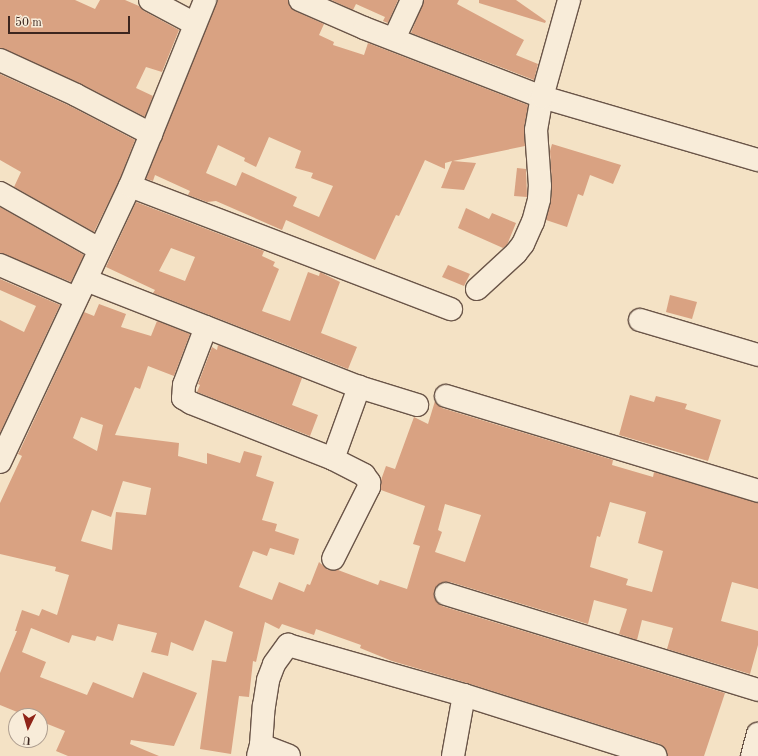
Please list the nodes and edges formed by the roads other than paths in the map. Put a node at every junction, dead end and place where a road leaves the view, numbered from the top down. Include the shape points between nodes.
1 (150, 0) edge
2 (205, 0) edge
3 (300, 0) edge
4 (412, 0) edge
5 (569, 0) edge
6 (196, 24) junction
7 (394, 39) junction
8 (0, 60) edge
9 (542, 97) junction
10 (151, 134) junction
11 (758, 160) edge
12 (130, 186) junction
13 (0, 193) edge
14 (99, 249) junction
15 (0, 265) edge
16 (81, 289) junction
17 (477, 289) dead end
18 (451, 309) dead end
19 (640, 320) dead end
20 (206, 327) junction
21 (758, 355) edge
22 (359, 387) junction
23 (446, 396) dead end
24 (417, 405) dead end
25 (333, 459) junction
26 (0, 462) edge
27 (758, 491) edge
28 (333, 559) dead end
29 (446, 594) dead end
30 (758, 690) edge
31 (464, 695) junction
32 (758, 734) edge
33 (259, 751) edge
34 (289, 756) edge
35 (454, 756) edge
36 (656, 756) edge
37 (752, 756) edge

1 - 6 street
2 - 6 street
3 - 7 street
4 - 7 street
5 - 9 street
6 - 10 street
7 - 9 street
8 - 10 street via 76,95
9 - 11 street
9 - 17 street via 536,138 540,186 533,222 516,253
10 - 12 street
12 - 14 street
12 - 18 street
13 - 14 street
14 - 16 street
15 - 16 street
16 - 20 street
16 - 26 street
19 - 21 street
20 - 22 street
20 - 25 street via 184,385 183,398
22 - 24 street
22 - 25 street
23 - 27 street
25 - 28 street via 364,475 369,482 369,488
29 - 30 street
31 - 33 street via 288,645 274,664 268,680
31 - 35 street
31 - 36 street
32 - 37 street
33 - 34 street

